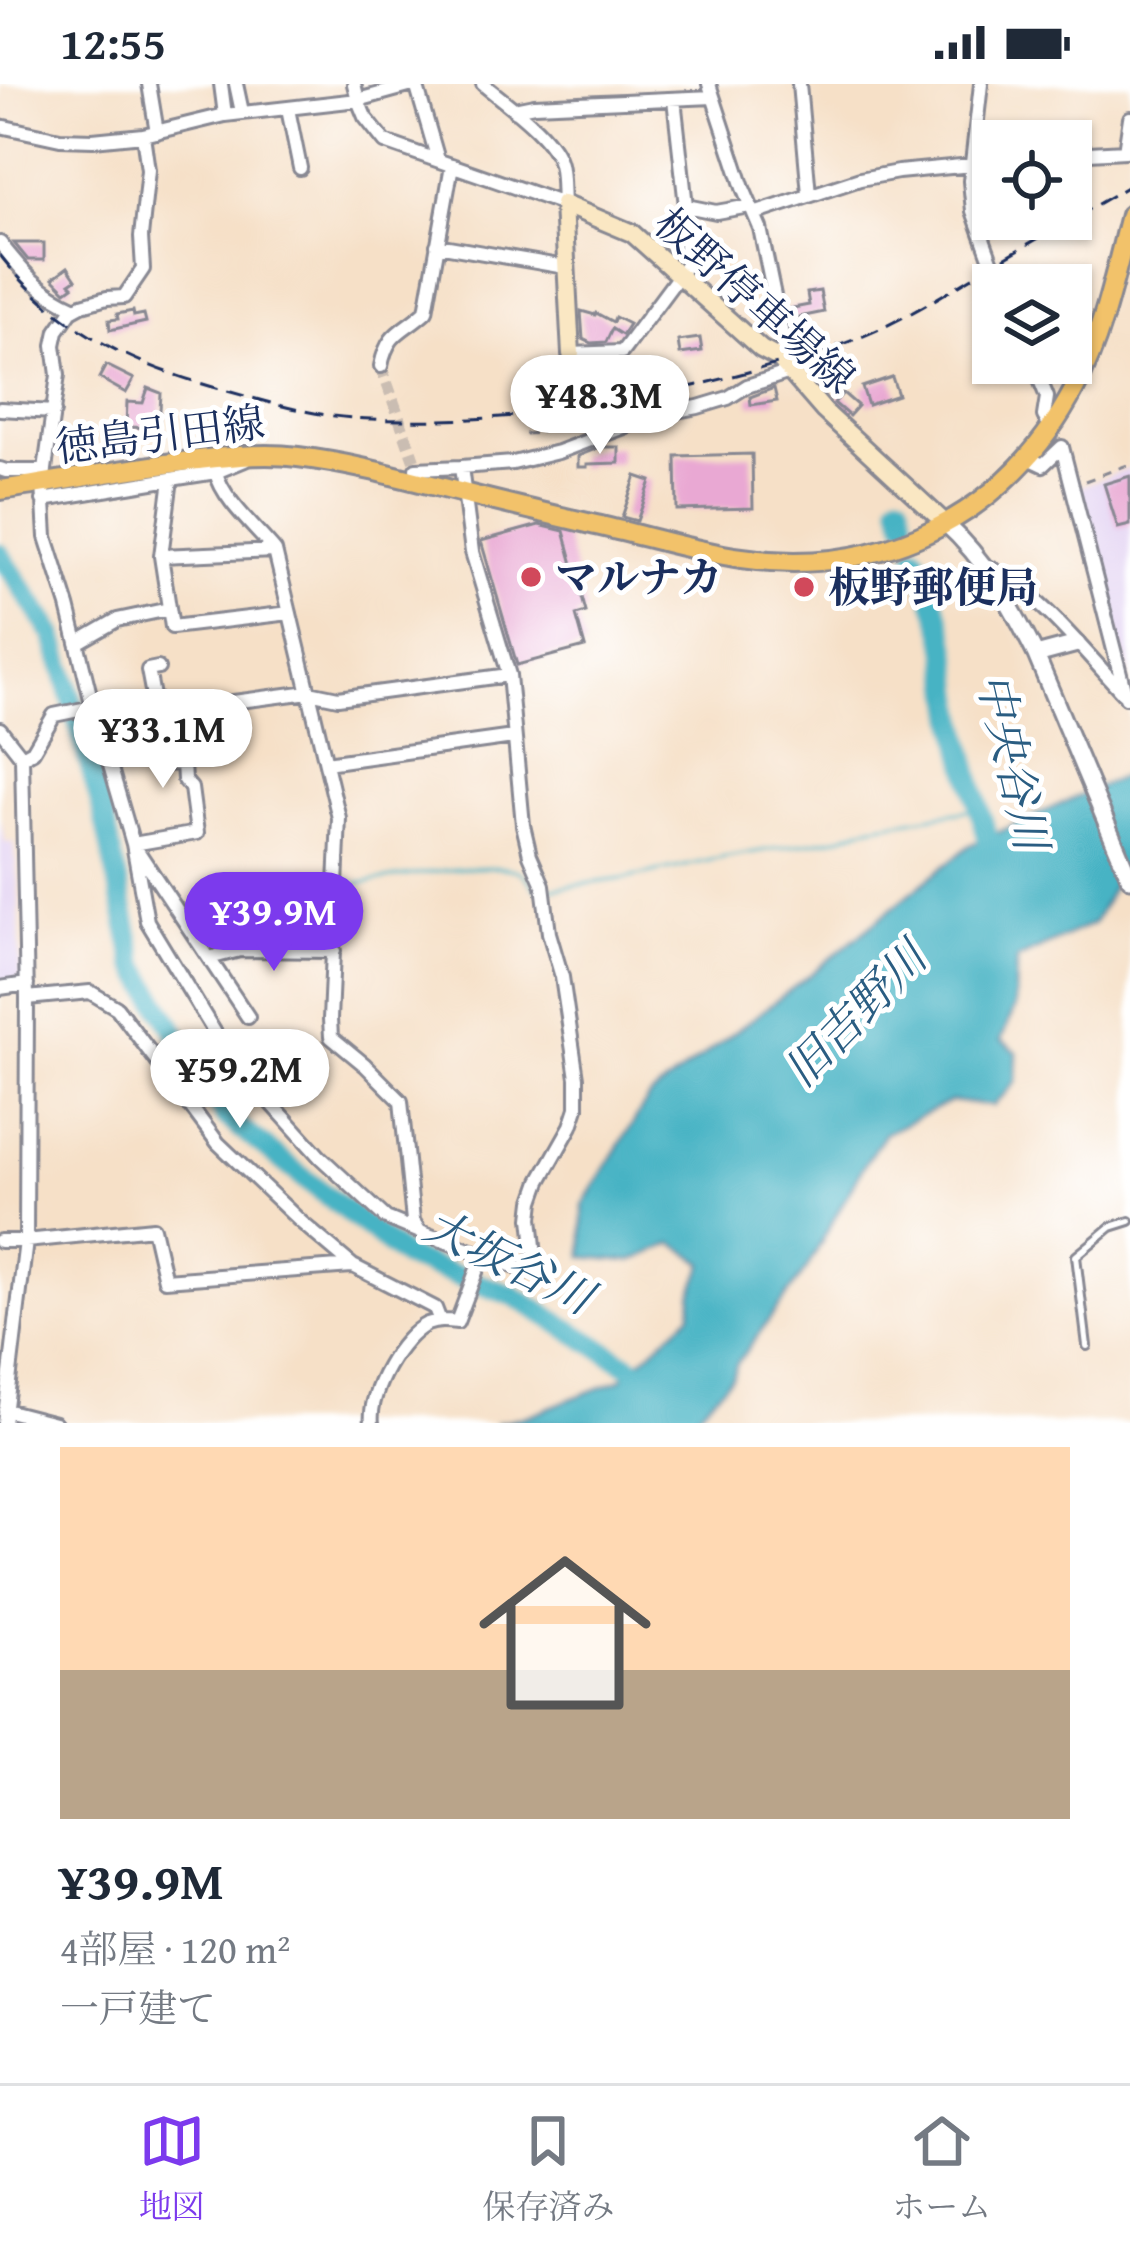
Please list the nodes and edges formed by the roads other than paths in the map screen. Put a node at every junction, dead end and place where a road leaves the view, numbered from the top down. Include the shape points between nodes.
1 (149, 84) edge
2 (221, 84) edge
3 (236, 84) edge
4 (354, 84) edge
5 (416, 84) edge
6 (483, 84) edge
7 (562, 84) edge
8 (799, 84) edge
9 (981, 84) edge
10 (711, 91) edge
11 (674, 99) junction
12 (358, 100) junction
13 (568, 104) junction
14 (288, 109) junction
15 (515, 111) junction
16 (242, 112) junction
17 (225, 115) junction
18 (1130, 118) edge
19 (0, 126) edge
20 (150, 133) junction
21 (1127, 152) edge
22 (1092, 153) edge
23 (445, 162) junction
24 (971, 166) junction
25 (299, 168) dead end
26 (808, 194) junction
27 (562, 204) junction
28 (686, 206) junction
29 (752, 210) junction
30 (1130, 215) edge
31 (0, 243) edge
32 (436, 245) junction
33 (992, 264) edge
34 (565, 267) junction
35 (682, 275) junction
36 (76, 308) junction
37 (572, 354) joint
38 (381, 365) dead end
39 (784, 365) junction
40 (1042, 384) edge
41 (0, 409) edge
42 (54, 412) junction
43 (1052, 428) junction
44 (257, 455) junction
45 (1028, 458) junction
46 (460, 467) junction
47 (0, 469) edge
48 (216, 472) junction
49 (385, 472) junction
50 (171, 478) junction
51 (44, 485) junction
52 (0, 490) edge
53 (465, 493) junction
54 (945, 523) junction
55 (275, 551) junction
56 (161, 556) junction
57 (984, 565) junction
58 (169, 609) junction
59 (290, 613) junction
60 (77, 643) junction
61 (1077, 644) junction
62 (1036, 656) junction
63 (158, 668) dead end
64 (509, 675) junction
65 (309, 692) junction
66 (1128, 700) edge
67 (91, 707) junction
68 (156, 712) junction
69 (0, 729) edge
70 (155, 730) junction
71 (513, 737) junction
72 (103, 743) junction
73 (22, 757) junction
74 (326, 763) junction
75 (133, 844) junction
76 (1130, 879) edge
77 (336, 890) junction
78 (236, 951) junction
79 (334, 951) junction
80 (209, 958) junction
81 (0, 988) edge
82 (27, 991) junction
83 (248, 1017) dead end
84 (1130, 1221) edge
85 (420, 1232) junction
86 (0, 1240) edge
87 (26, 1241) junction
88 (480, 1260) junction
89 (353, 1266) junction
90 (440, 1321) junction
91 (1087, 1346) dead end
92 (4, 1416) edge
93 (55, 1423) edge
94 (372, 1423) edge

1 - 20 street
2 - 17 street
3 - 16 street
4 - 12 street
5 - 12 street
5 - 23 street
6 - 15 street
7 - 13 street
8 - 26 street
9 - 24 street
10 - 11 street
10 - 29 street
11 - 13 street
11 - 28 street
12 - 14 street
12 - 23 street via 385,142
13 - 15 street
14 - 16 street
14 - 25 street
15 - 27 street via 554,151
16 - 17 street
17 - 20 street
18 - 21 street
19 - 20 street via 60,140
20 - 36 street via 143,269 124,297
21 - 22 street
23 - 27 street
23 - 32 street
24 - 26 street via 898,172
24 - 33 street via 973,211
26 - 29 street
27 - 34 main road
27 - 35 main road, 板野停車場線 via 632,233
28 - 29 street
28 - 35 street
29 - 39 street
30 - 43 main road, 徳島引田線 via 1094,344
31 - 36 street via 33,284
32 - 34 street
32 - 38 street via 426,311 386,345
34 - 37 main road
35 - 37 street via 622,352
35 - 39 main road, 板野停車場線
36 - 42 street via 57,331
39 - 46 street via 728,398 558,452
39 - 54 main road, 板野停車場線
40 - 43 street
41 - 42 street
42 - 51 street
43 - 45 main road, 徳島引田線
44 - 48 street
44 - 49 main road, 徳島引田線
44 - 51 main road, 徳島引田線
45 - 54 main road, 徳島引田線
45 - 66 street via 1043,465 1062,447
46 - 49 street
46 - 53 street
47 - 51 street
48 - 50 street
48 - 55 street via 225,496
49 - 53 main road, 徳島引田線
50 - 51 street
50 - 56 street
51 - 52 main road, 徳島引田線
51 - 60 street via 46,537
53 - 54 main road, 徳島引田線 via 778,562 872,555
53 - 64 street via 472,552
54 - 57 street
55 - 56 street
55 - 59 street
56 - 58 street
57 - 61 street
57 - 62 street
58 - 59 street via 172,628
58 - 60 street via 117,620
59 - 65 street
60 - 67 street
61 - 62 street
61 - 66 street
62 - 76 street
63 - 68 street via 148,670
64 - 65 street via 338,698
64 - 71 street
65 - 68 street
65 - 74 street
67 - 72 street
67 - 73 street via 54,715
68 - 70 street
69 - 73 street
70 - 72 street
70 - 75 street via 165,764 183,763 197,832
71 - 74 street
71 - 88 street via 523,825 562,977 578,1108 533,1202 536,1265 527,1271
72 - 75 street
73 - 82 street
74 - 77 street via 338,818
75 - 80 street
75 - 85 street via 147,921 229,1056 386,1218
77 - 78 street via 228,906
77 - 79 street
78 - 79 street
78 - 80 street
79 - 85 street via 332,1037 400,1101
80 - 83 street
81 - 82 street
82 - 87 street
82 - 89 street via 90,992 117,1008 218,1143
84 - 91 lane via 1076,1256
85 - 88 street
86 - 87 street
87 - 89 street via 153,1228 166,1280
87 - 92 street
88 - 90 street via 457,1322
89 - 90 street via 435,1308
90 - 94 street via 424,1325 397,1354 374,1392
92 - 93 street

